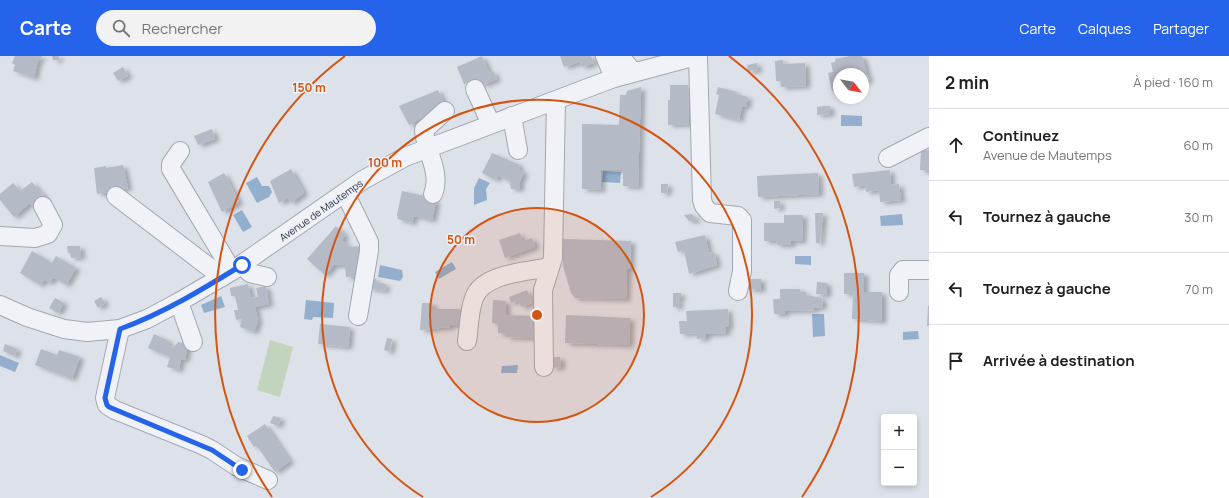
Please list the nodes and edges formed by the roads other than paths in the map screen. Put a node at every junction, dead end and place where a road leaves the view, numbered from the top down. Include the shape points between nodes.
1 (605, 56) edge
2 (620, 56) edge
3 (697, 56) edge
4 (677, 58) edge
5 (633, 72) junction
6 (614, 78) junction
7 (475, 88) dead end
8 (556, 101) junction
9 (445, 111) dead end
10 (512, 116) junction
11 (491, 124) junction
12 (929, 137) edge
13 (428, 147) junction
14 (518, 150) dead end
15 (180, 151) dead end
16 (888, 158) dead end
17 (346, 193) junction
18 (432, 194) dead end
19 (116, 196) dead end
20 (43, 206) dead end
21 (0, 236) edge
22 (550, 268) junction
23 (929, 270) edge
24 (232, 271) junction
25 (267, 277) dead end
26 (738, 291) dead end
27 (899, 292) dead end
28 (179, 302) junction
29 (0, 304) edge
30 (358, 316) dead end
31 (120, 329) junction
32 (467, 341) dead end
33 (194, 342) dead end
34 (544, 367) dead end
35 (268, 480) dead end

1 - 6 street
2 - 5 street
3 - 4 street, Avenue de Mautemps
3 - 26 street via 702,200 710,213 738,216 742,220 742,271
4 - 5 street, Avenue de Mautemps
5 - 6 street, Avenue de Mautemps
6 - 8 street, Avenue de Mautemps
7 - 11 street
8 - 10 street, Avenue de Mautemps
8 - 22 street via 554,248
9 - 13 street via 424,130
10 - 11 street, Avenue de Mautemps
10 - 14 street
11 - 13 street, Avenue de Mautemps
12 - 16 street
13 - 17 street, Avenue de Mautemps via 369,177
13 - 18 street via 436,178 436,187
15 - 24 street via 171,164 171,169
17 - 24 street, Avenue de Mautemps
17 - 30 street via 369,242
19 - 24 street
20 - 21 street via 53,225 48,234 35,238
22 - 32 street via 485,282 473,299
22 - 34 street via 543,290
23 - 27 street via 903,270 899,274
24 - 25 street
24 - 28 street, Avenue de Mautemps
28 - 31 street, Avenue de Mautemps via 147,319
28 - 33 street
29 - 31 street, Avenue de Mautemps via 27,317 64,329 87,332
31 - 35 street via 105,398 107,405 212,450 236,466

